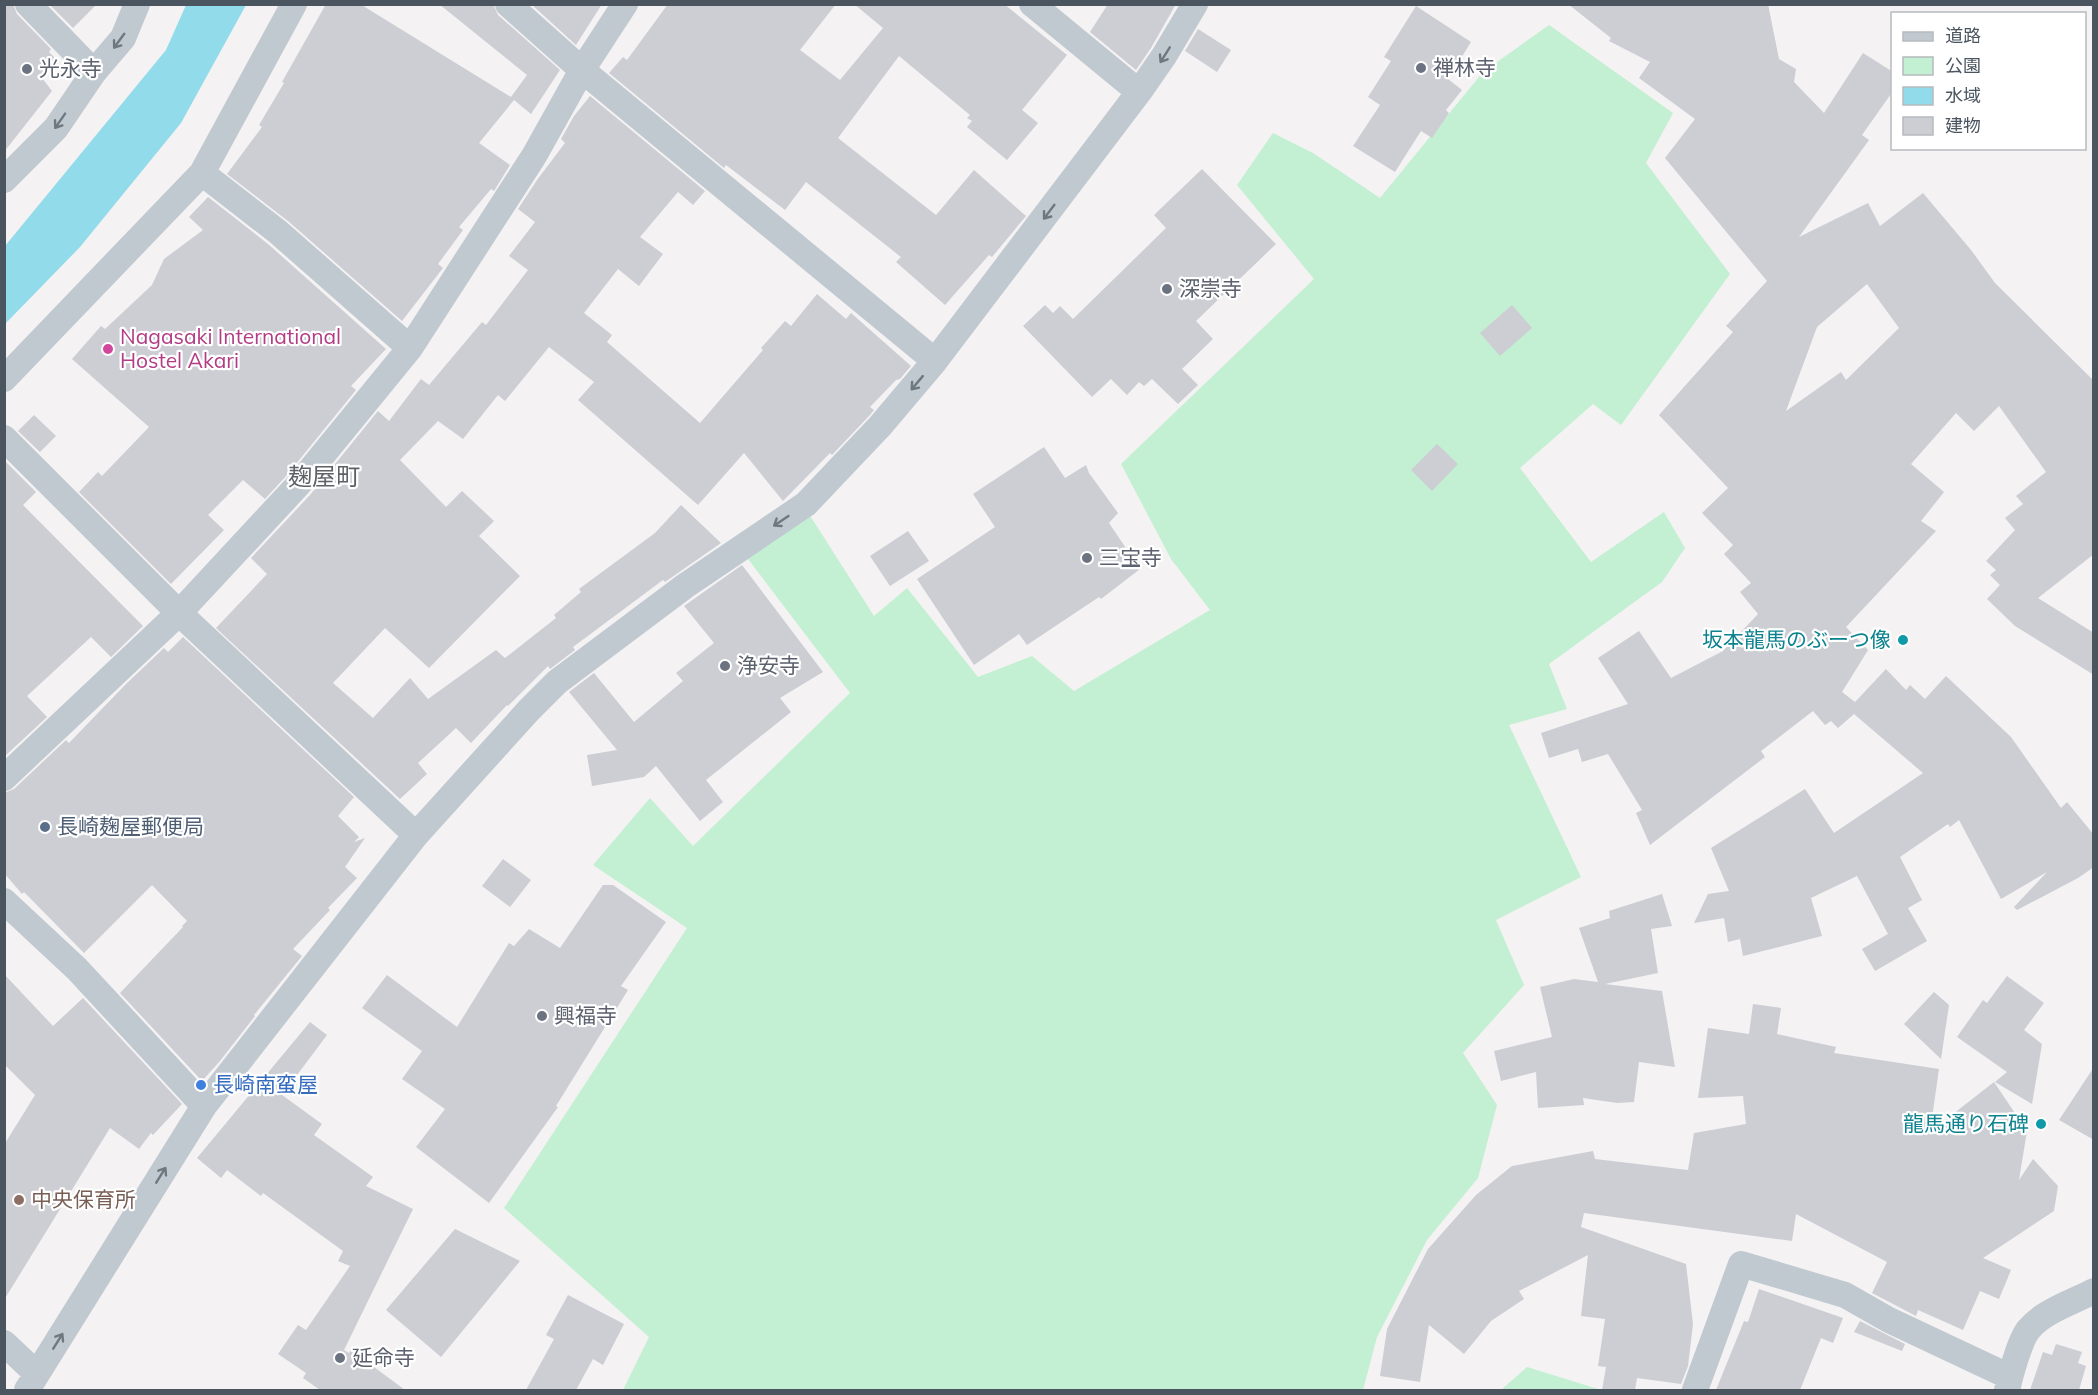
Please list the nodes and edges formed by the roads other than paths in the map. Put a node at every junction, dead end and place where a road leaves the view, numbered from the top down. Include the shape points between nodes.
1 (28, 4) edge
2 (137, 4) edge
3 (294, 4) edge
4 (508, 4) edge
5 (625, 4) edge
6 (1032, 4) edge
7 (1195, 4) edge
8 (582, 70) junction
9 (94, 72) junction
10 (1139, 92) junction
11 (201, 174) junction
12 (4, 180) edge
13 (410, 348) junction
14 (935, 361) junction
15 (4, 379) edge
16 (4, 438) edge
17 (179, 613) junction
18 (4, 778) edge
19 (416, 835) junction
20 (4, 900) edge
21 (204, 1106) junction
22 (2094, 1291) edge
23 (4, 1343) edge
24 (32, 1382) edge
25 (2008, 1384) edge
26 (1695, 1390) edge

1 - 9 street
2 -> 9 street via 123,38
3 - 11 street
4 - 8 street
5 - 8 street
6 - 10 street
7 -> 10 street
8 - 13 street via 534,156
8 - 14 street
9 -> 12 street via 56,128
10 -> 14 street
11 - 13 street via 278,232
11 - 15 street
13 - 17 street via 298,485
14 -> 19 street via 806,504 685,586 557,682
16 - 17 street
17 - 18 street
17 - 19 street
19 - 21 street
20 - 21 street via 77,969
24 -> 21 street
22 - 25 street via 2041,1318 2028,1330
23 - 24 street
25 - 26 street via 1845,1295 1741,1264

